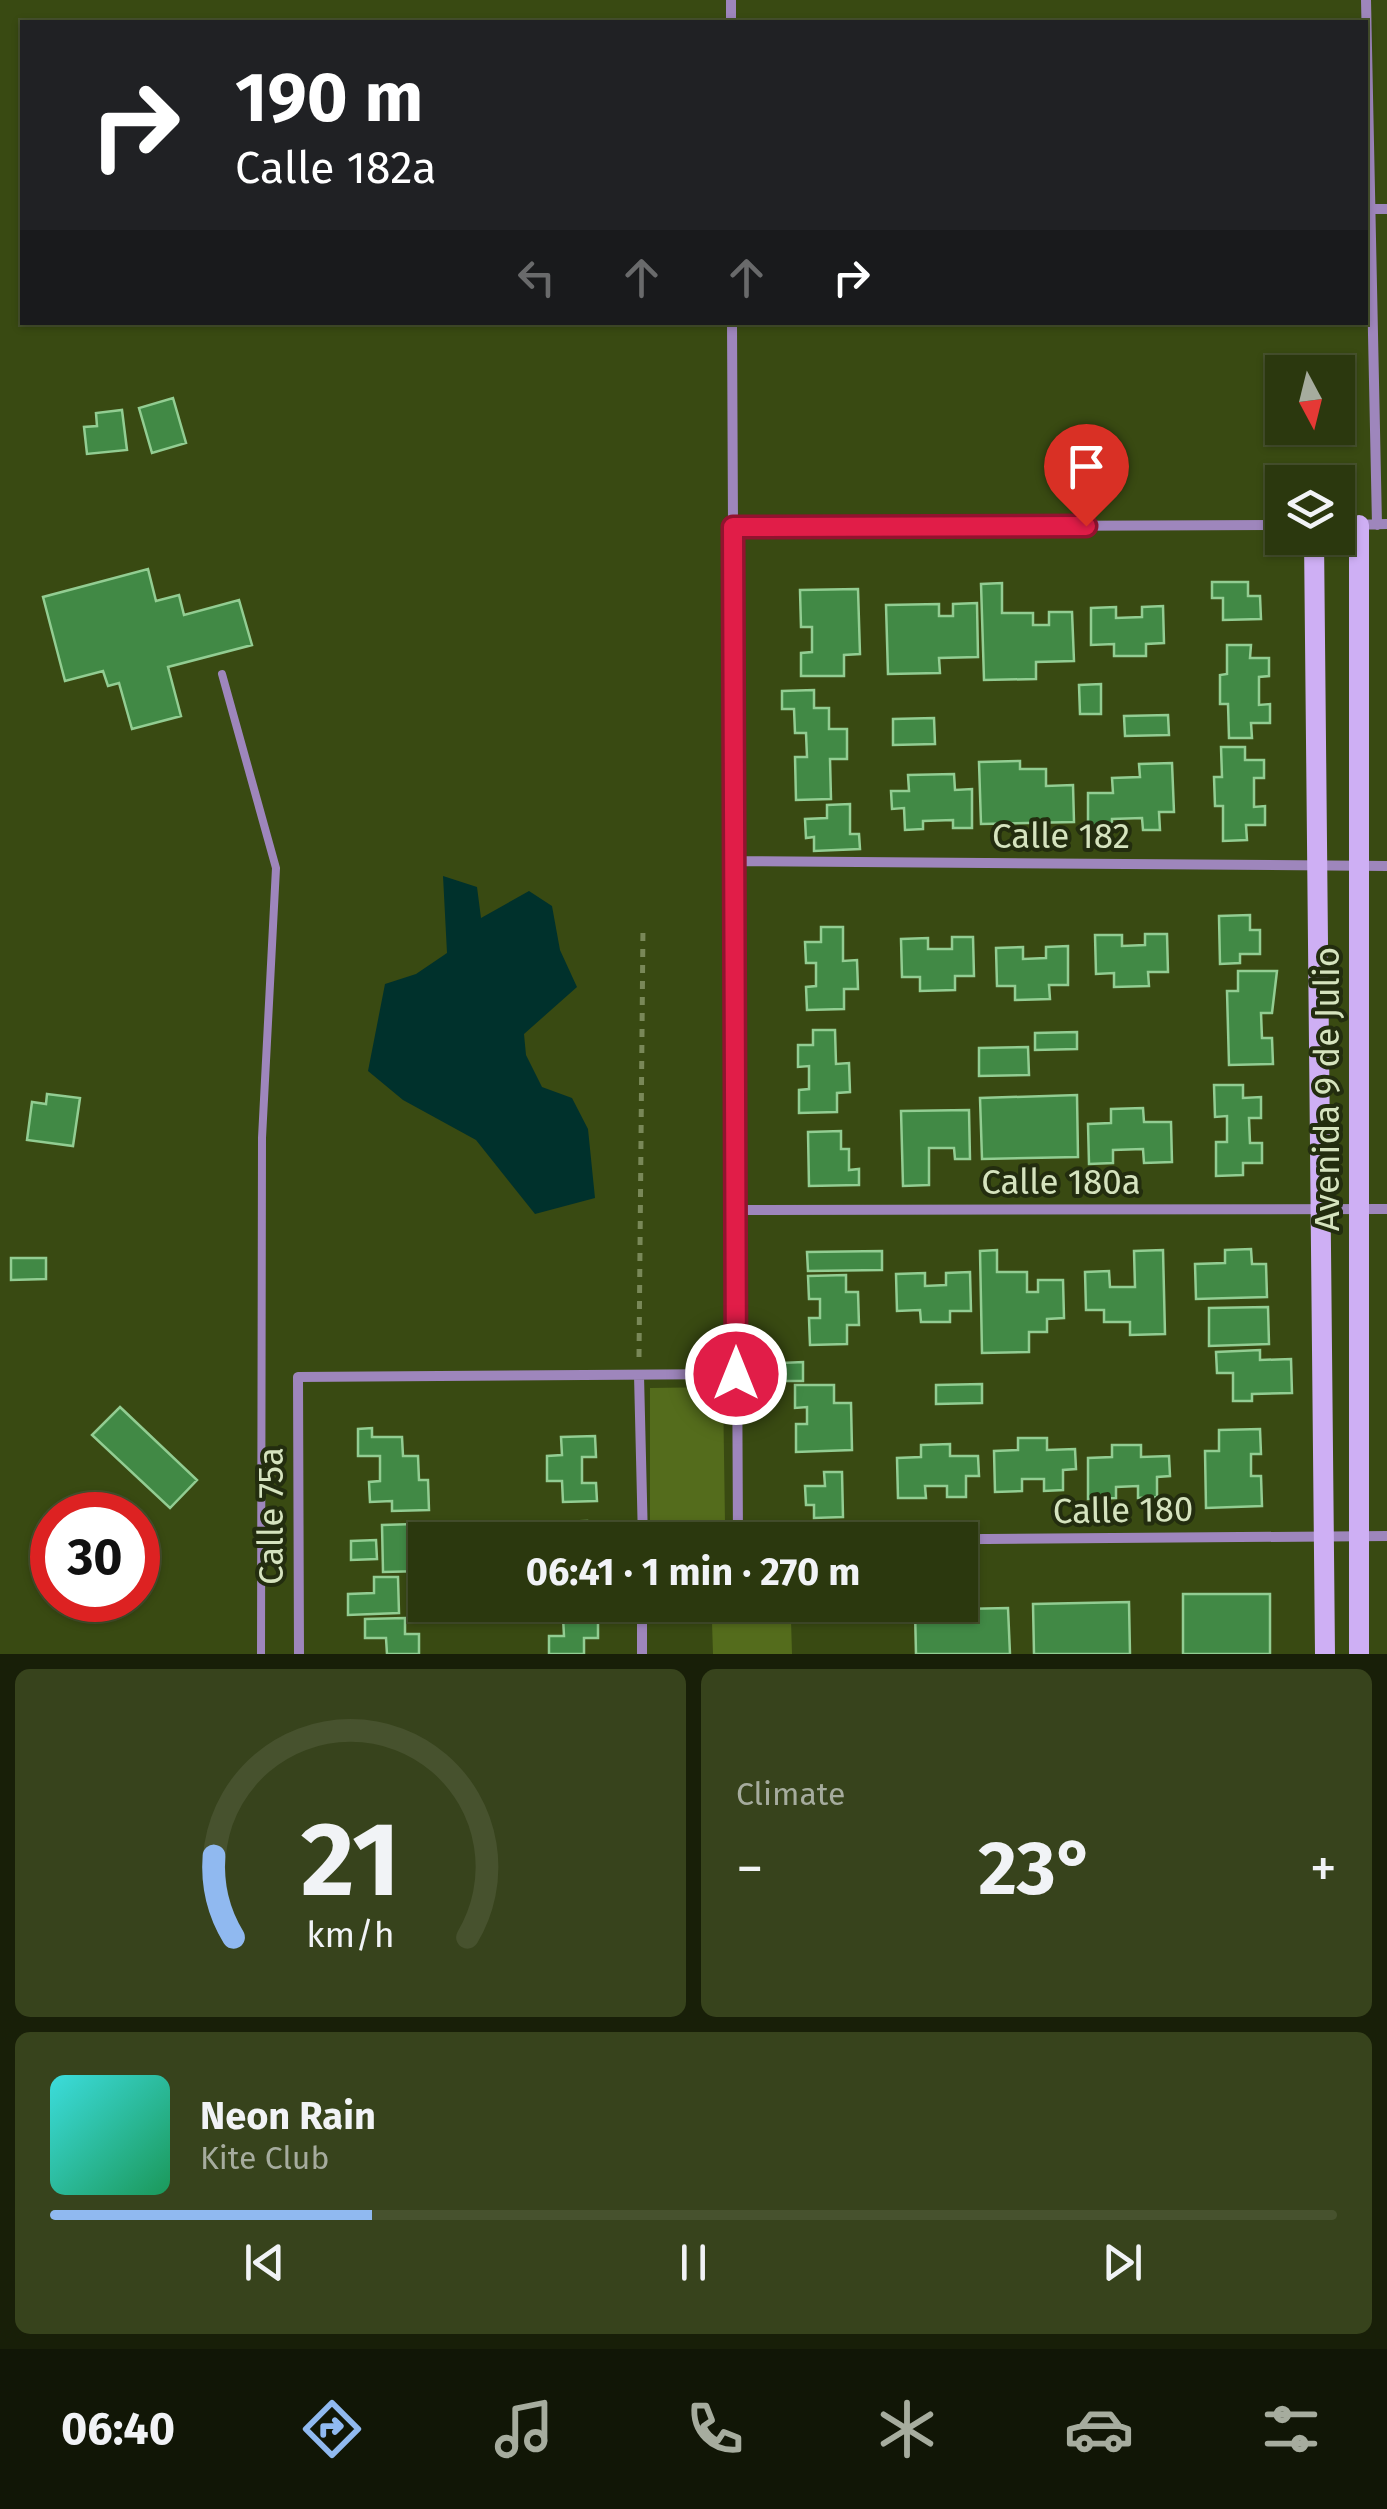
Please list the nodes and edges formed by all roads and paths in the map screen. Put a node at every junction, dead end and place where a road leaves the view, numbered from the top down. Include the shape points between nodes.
1 (1368, 139) edge
2 (1369, 209) junction
3 (1387, 209) edge
4 (1368, 288) edge
5 (732, 325) edge
6 (1368, 325) edge
7 (1265, 525) edge
8 (1365, 525) edge
9 (733, 527) junction
10 (1314, 555) edge
11 (222, 674) dead end
12 (734, 861) junction
13 (1314, 866) junction
14 (1360, 866) junction
15 (1387, 866) edge
16 (642, 925) dead end
17 (1318, 1209) junction
18 (1360, 1209) junction
19 (1387, 1209) edge
20 (736, 1210) junction
21 (736, 1374) junction
22 (639, 1375) junction
23 (643, 1522) edge
24 (738, 1522) edge
25 (1326, 1536) junction
26 (1360, 1536) junction
27 (1387, 1536) edge
28 (978, 1539) edge
29 (642, 1622) edge
30 (261, 1654) edge
31 (299, 1654) edge
32 (642, 1654) edge
33 (1324, 1654) edge
34 (1360, 1654) edge

1 - 2 street
2 - 3 street
2 - 4 street
5 - 9 street
6 - 8 street
7 - 9 street
8 - 14 main road, Avenida 9 de Julio
9 - 12 street
10 - 13 main road, Avenida 9 de Julio
11 - 30 lane via 276,868 262,1138
12 - 13 street, Calle 182
12 - 20 street
13 - 14 street, Calle 182
13 - 17 main road, Avenida 9 de Julio
14 - 15 street, Calle 182
14 - 18 main road, Avenida 9 de Julio
16 - 22 path
17 - 18 street, Calle 180a
17 - 20 street, Calle 180a
17 - 25 main road, Avenida 9 de Julio
18 - 19 street, Calle 180a
18 - 26 main road, Avenida 9 de Julio
20 - 21 street
21 - 22 street
21 - 24 street
22 - 23 street
22 - 31 street, Calle 75a via 298,1377
25 - 26 street, Calle 180
25 - 28 street, Calle 180
25 - 33 main road, Avenida 9 de Julio
26 - 27 street, Calle 180
26 - 34 main road, Avenida 9 de Julio
29 - 32 street

